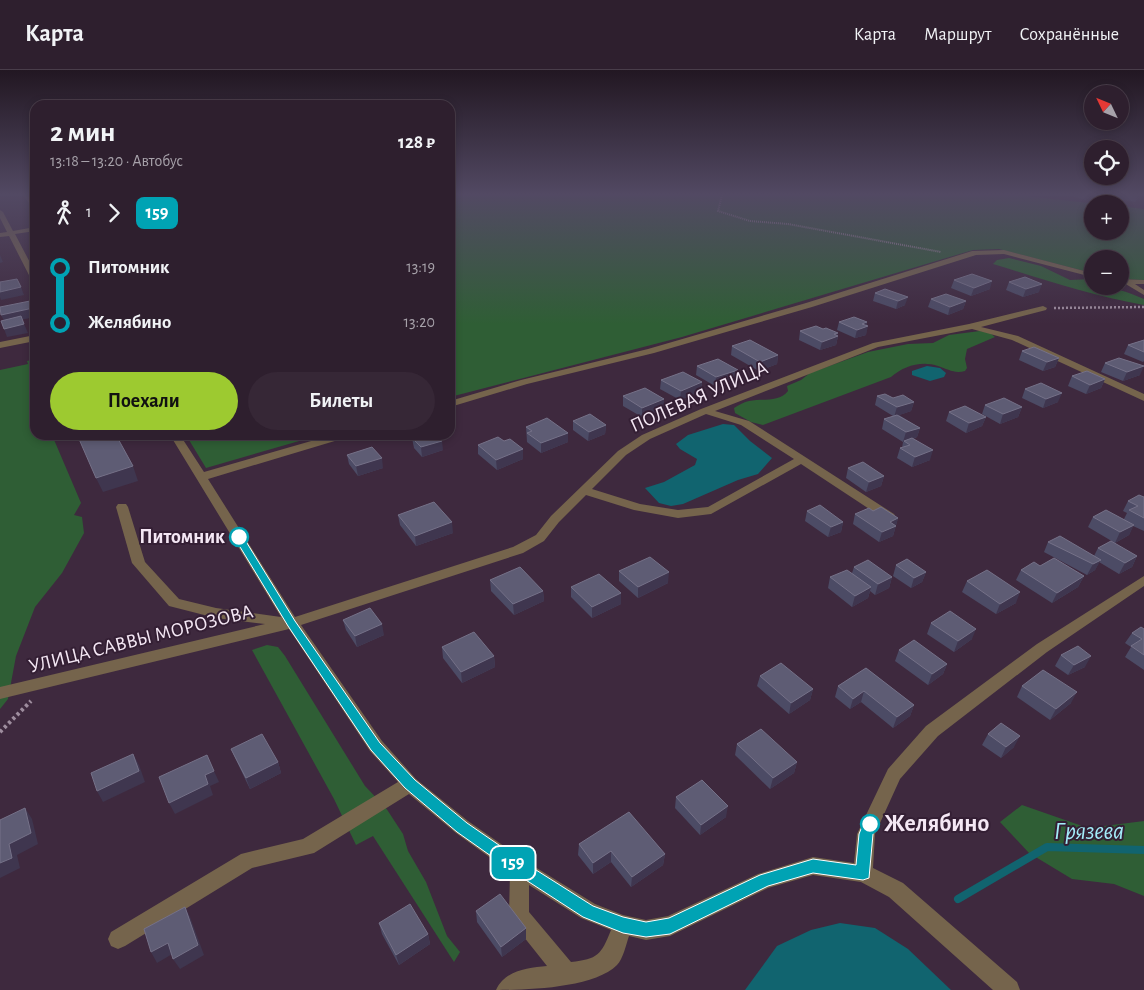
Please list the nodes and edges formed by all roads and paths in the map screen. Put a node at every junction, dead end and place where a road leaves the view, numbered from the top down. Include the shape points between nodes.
1 (14, 238) edge
2 (865, 238) edge
3 (948, 253) dead end
4 (30, 269) edge
5 (1084, 273) edge
6 (1129, 281) edge
7 (1144, 282) edge
8 (1129, 284) edge
9 (1144, 293) edge
10 (1144, 307) edge
11 (1044, 308) joint
12 (969, 327) junction
13 (30, 339) edge
14 (0, 345) edge
15 (1144, 398) edge
16 (455, 403) edge
17 (705, 411) junction
18 (178, 440) edge
19 (327, 440) edge
20 (801, 460) junction
21 (201, 477) junction
22 (584, 490) junction
23 (122, 507) dead end
24 (895, 520) edge
25 (1144, 580) edge
26 (292, 624) junction
27 (49, 682) junction
28 (0, 693) edge
29 (0, 732) edge
30 (410, 784) junction
31 (520, 868) junction
32 (863, 873) junction
33 (623, 925) junction
34 (118, 938) dead end
35 (566, 973) junction
36 (507, 990) edge
37 (1009, 990) edge

1 - 4 street
2 - 3 path
5 - 16 street via 1004,252 975,253 660,349
6 - 7 street
8 - 9 street
10 - 11 path
11 - 12 street, ПОЛЕВАЯ УЛИЦА
12 - 15 street via 1015,338
12 - 17 street, ПОЛЕВАЯ УЛИЦА via 876,345
13 - 14 street
17 - 20 street via 745,423
17 - 22 street, ПОЛЕВАЯ УЛИЦА via 646,437 622,452
18 - 21 street
19 - 21 street
20 - 22 street via 711,510 678,514 638,507
20 - 24 street
21 - 26 street
22 - 26 street, ПОЛЕВАЯ УЛИЦА via 540,538 518,550
23 - 26 street via 138,563 174,603
25 - 32 street via 1042,648 932,731 894,774 866,834
26 - 27 street, УЛИЦА САВВЫ МОРОЗОВА
26 - 30 street via 376,746
27 - 28 street, УЛИЦА САВВЫ МОРОЗОВА
27 - 29 path
30 - 31 street via 462,828
30 - 34 street via 307,847 248,860
31 - 33 street via 588,911
31 - 35 street via 519,915
32 - 33 street via 813,866 765,880 670,926 646,930
32 - 37 street via 896,890
33 - 35 street via 611,957 592,970
35 - 36 street via 521,980

